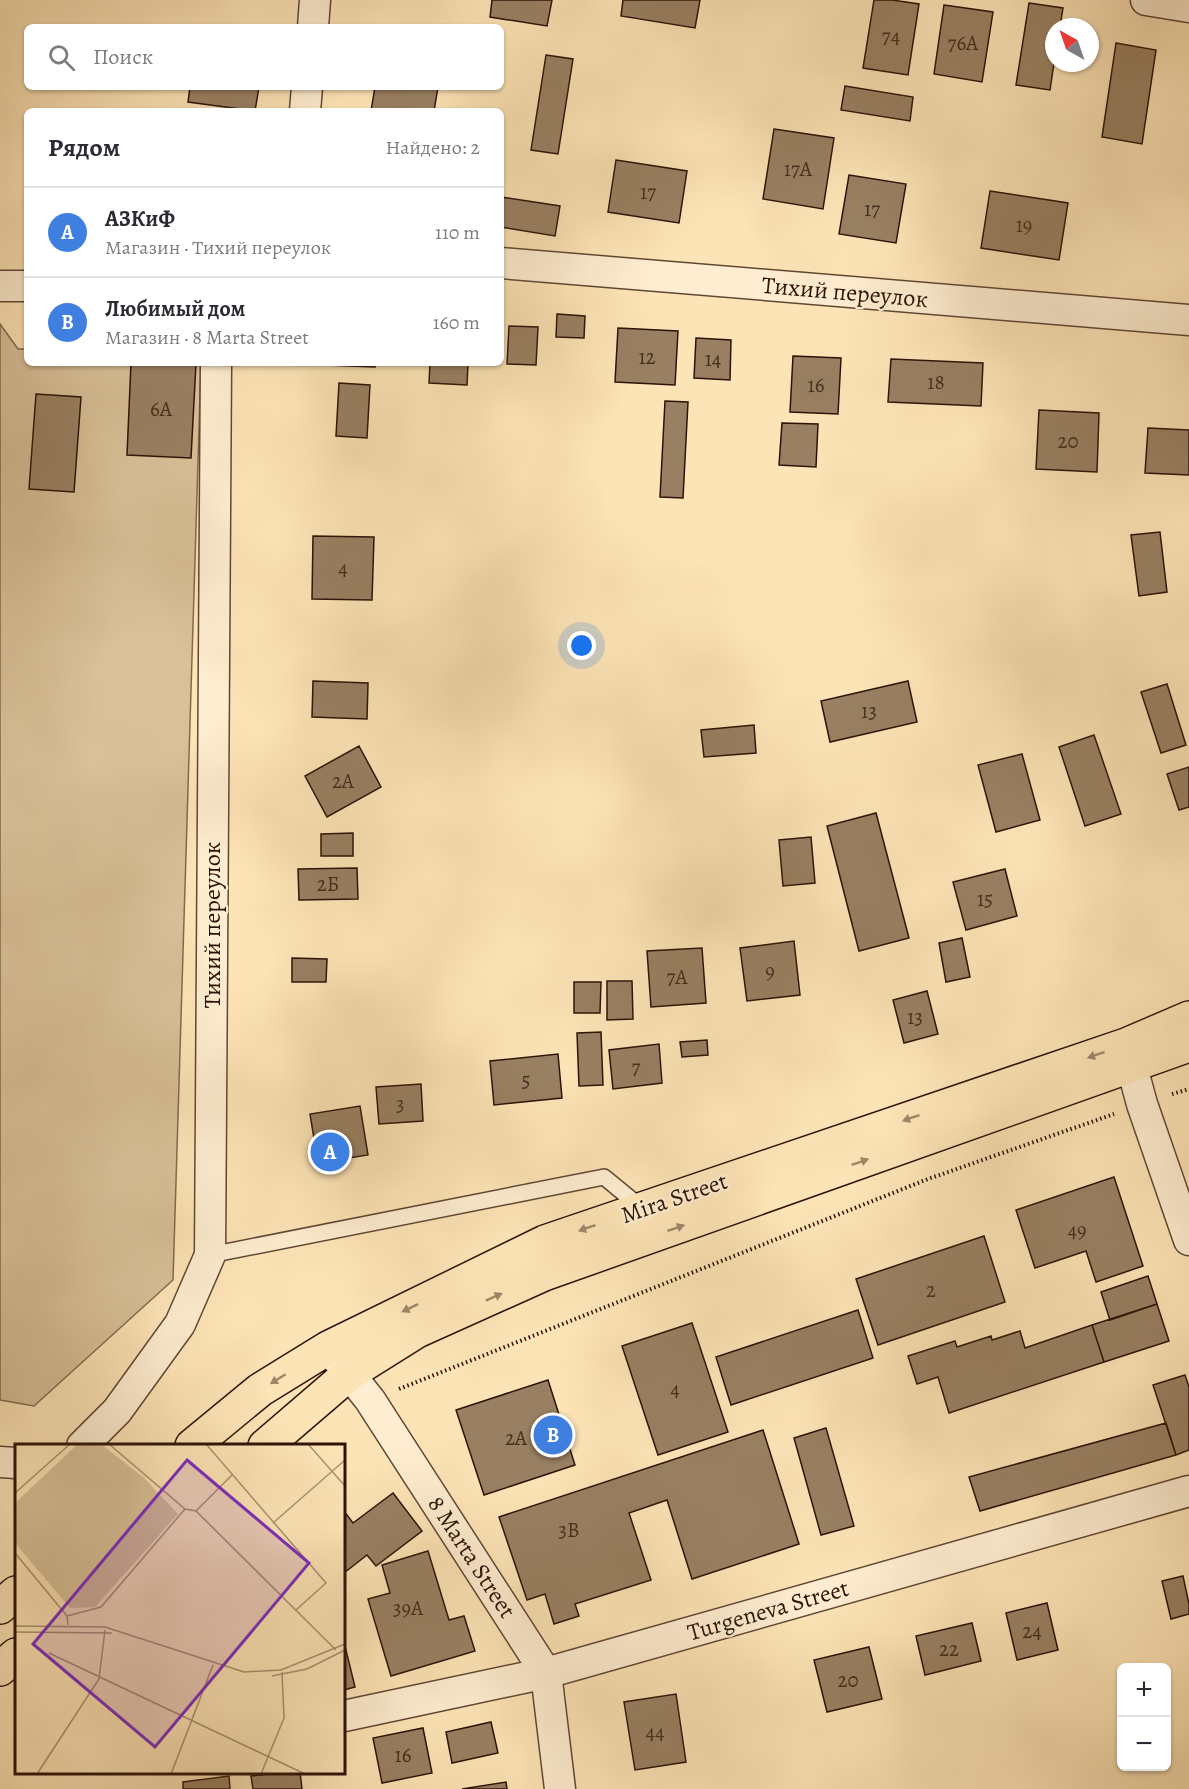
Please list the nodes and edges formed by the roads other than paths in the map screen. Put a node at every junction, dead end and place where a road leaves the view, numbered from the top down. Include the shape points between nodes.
1 (315, 0) edge
2 (1146, 0) edge
3 (1189, 7) edge
4 (313, 24) edge
5 (307, 90) edge
6 (305, 108) edge
7 (504, 263) edge
8 (0, 286) edge
9 (24, 286) edge
10 (1189, 320) edge
11 (216, 366) edge
12 (1189, 1018) edge
13 (1189, 1045) edge
14 (1129, 1056) junction
15 (643, 1209) junction
16 (1189, 1240) edge
17 (210, 1255) junction
18 (328, 1348) junction
19 (350, 1373) junction
20 (84, 1444) edge
21 (194, 1444) edge
22 (267, 1444) edge
23 (0, 1462) edge
24 (15, 1463) edge
25 (1189, 1491) edge
26 (15, 1594) edge
27 (0, 1607) edge
28 (15, 1656) edge
29 (0, 1669) edge
30 (546, 1673) junction
31 (345, 1716) edge
32 (560, 1789) edge

1 - 4 street
2 - 3 street
5 - 6 street
7 - 10 street, Тихий переулок
8 - 9 street
11 - 17 street, Тихий переулок
12 - 14 main road, Mira Street
13 - 14 main road, Mira Street
14 -> 15 main road, Mira Street
14 - 16 street
19 -> 14 main road, Mira Street via 417,1331 544,1274
15 - 17 lane via 603,1177
15 -> 18 main road, Mira Street via 545,1242
17 - 20 street, Тихий переулок via 180,1324 117,1411
18 - 19 street, 8 Marta Street
18 -> 21 main road, Mira Street via 260,1390
19 - 22 main road, Mira Street
19 - 30 street, 8 Marta Street
23 - 24 street
25 - 30 street, Turgeneva Street
26 - 27 main road
28 - 29 main road
30 - 31 street, Turgeneva Street
30 - 32 street, 8 Marta Street

